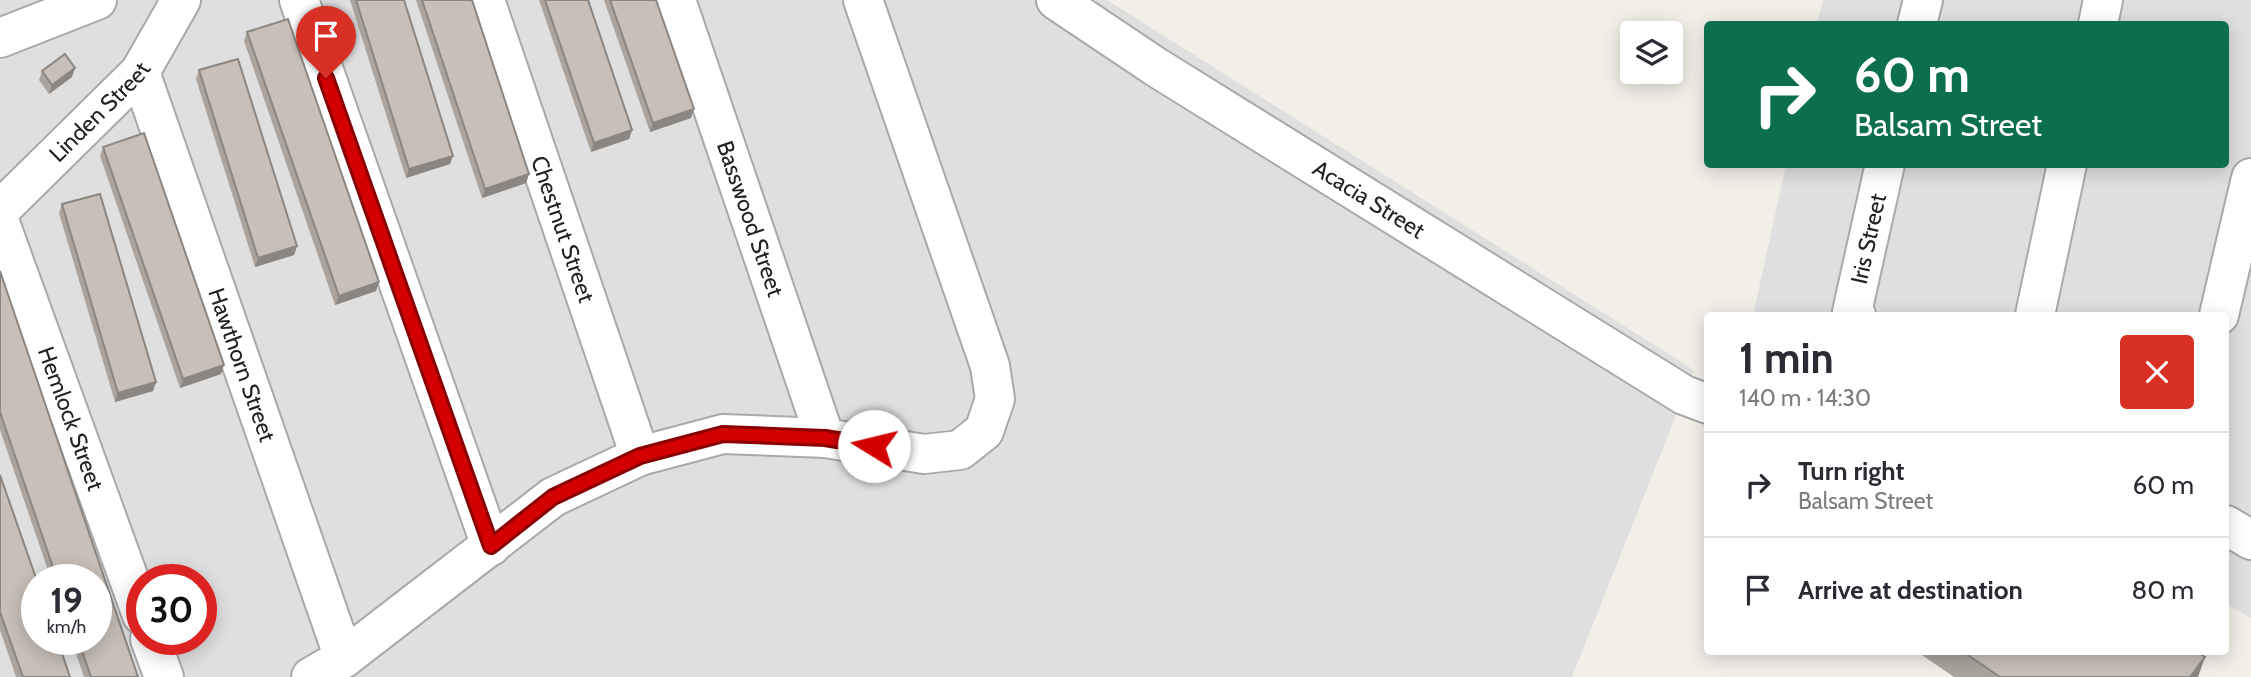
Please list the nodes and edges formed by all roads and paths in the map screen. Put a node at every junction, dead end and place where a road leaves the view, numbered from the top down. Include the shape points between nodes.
1 (97, 0) edge
2 (181, 0) edge
3 (299, 0) edge
4 (485, 0) edge
5 (676, 0) edge
6 (863, 0) edge
7 (1056, 0) edge
8 (1923, 0) edge
9 (2103, 0) edge
10 (1918, 21) edge
11 (2099, 21) edge
12 (0, 38) edge
13 (140, 72) junction
14 (1884, 168) edge
15 (2066, 168) edge
16 (2251, 178) edge
17 (0, 210) edge
18 (0, 223) edge
19 (1854, 312) edge
20 (2036, 312) edge
21 (2220, 312) edge
22 (1696, 399) edge
23 (825, 438) junction
24 (640, 456) junction
25 (2229, 527) edge
26 (2251, 540) edge
27 (491, 546) junction
28 (126, 571) edge
29 (156, 655) edge
30 (328, 668) edge
31 (164, 677) edge

1 - 12 street
2 - 13 street, Linden Street
3 - 27 street
4 - 24 street, Chestnut Street
5 - 23 street, Basswood Street
6 - 23 street via 990,366 995,399 984,431 960,450 924,454
7 - 22 street, Acacia Street via 1156,67
8 - 10 street
9 - 11 street
13 - 17 street, Linden Street
13 - 30 street, Hawthorn Street
14 - 19 street, Iris Street
15 - 20 street
16 - 21 street
18 - 28 street, Hemlock Street
23 - 24 street via 723,434
24 - 27 street via 553,497
25 - 26 street
27 - 30 street
29 - 31 street

